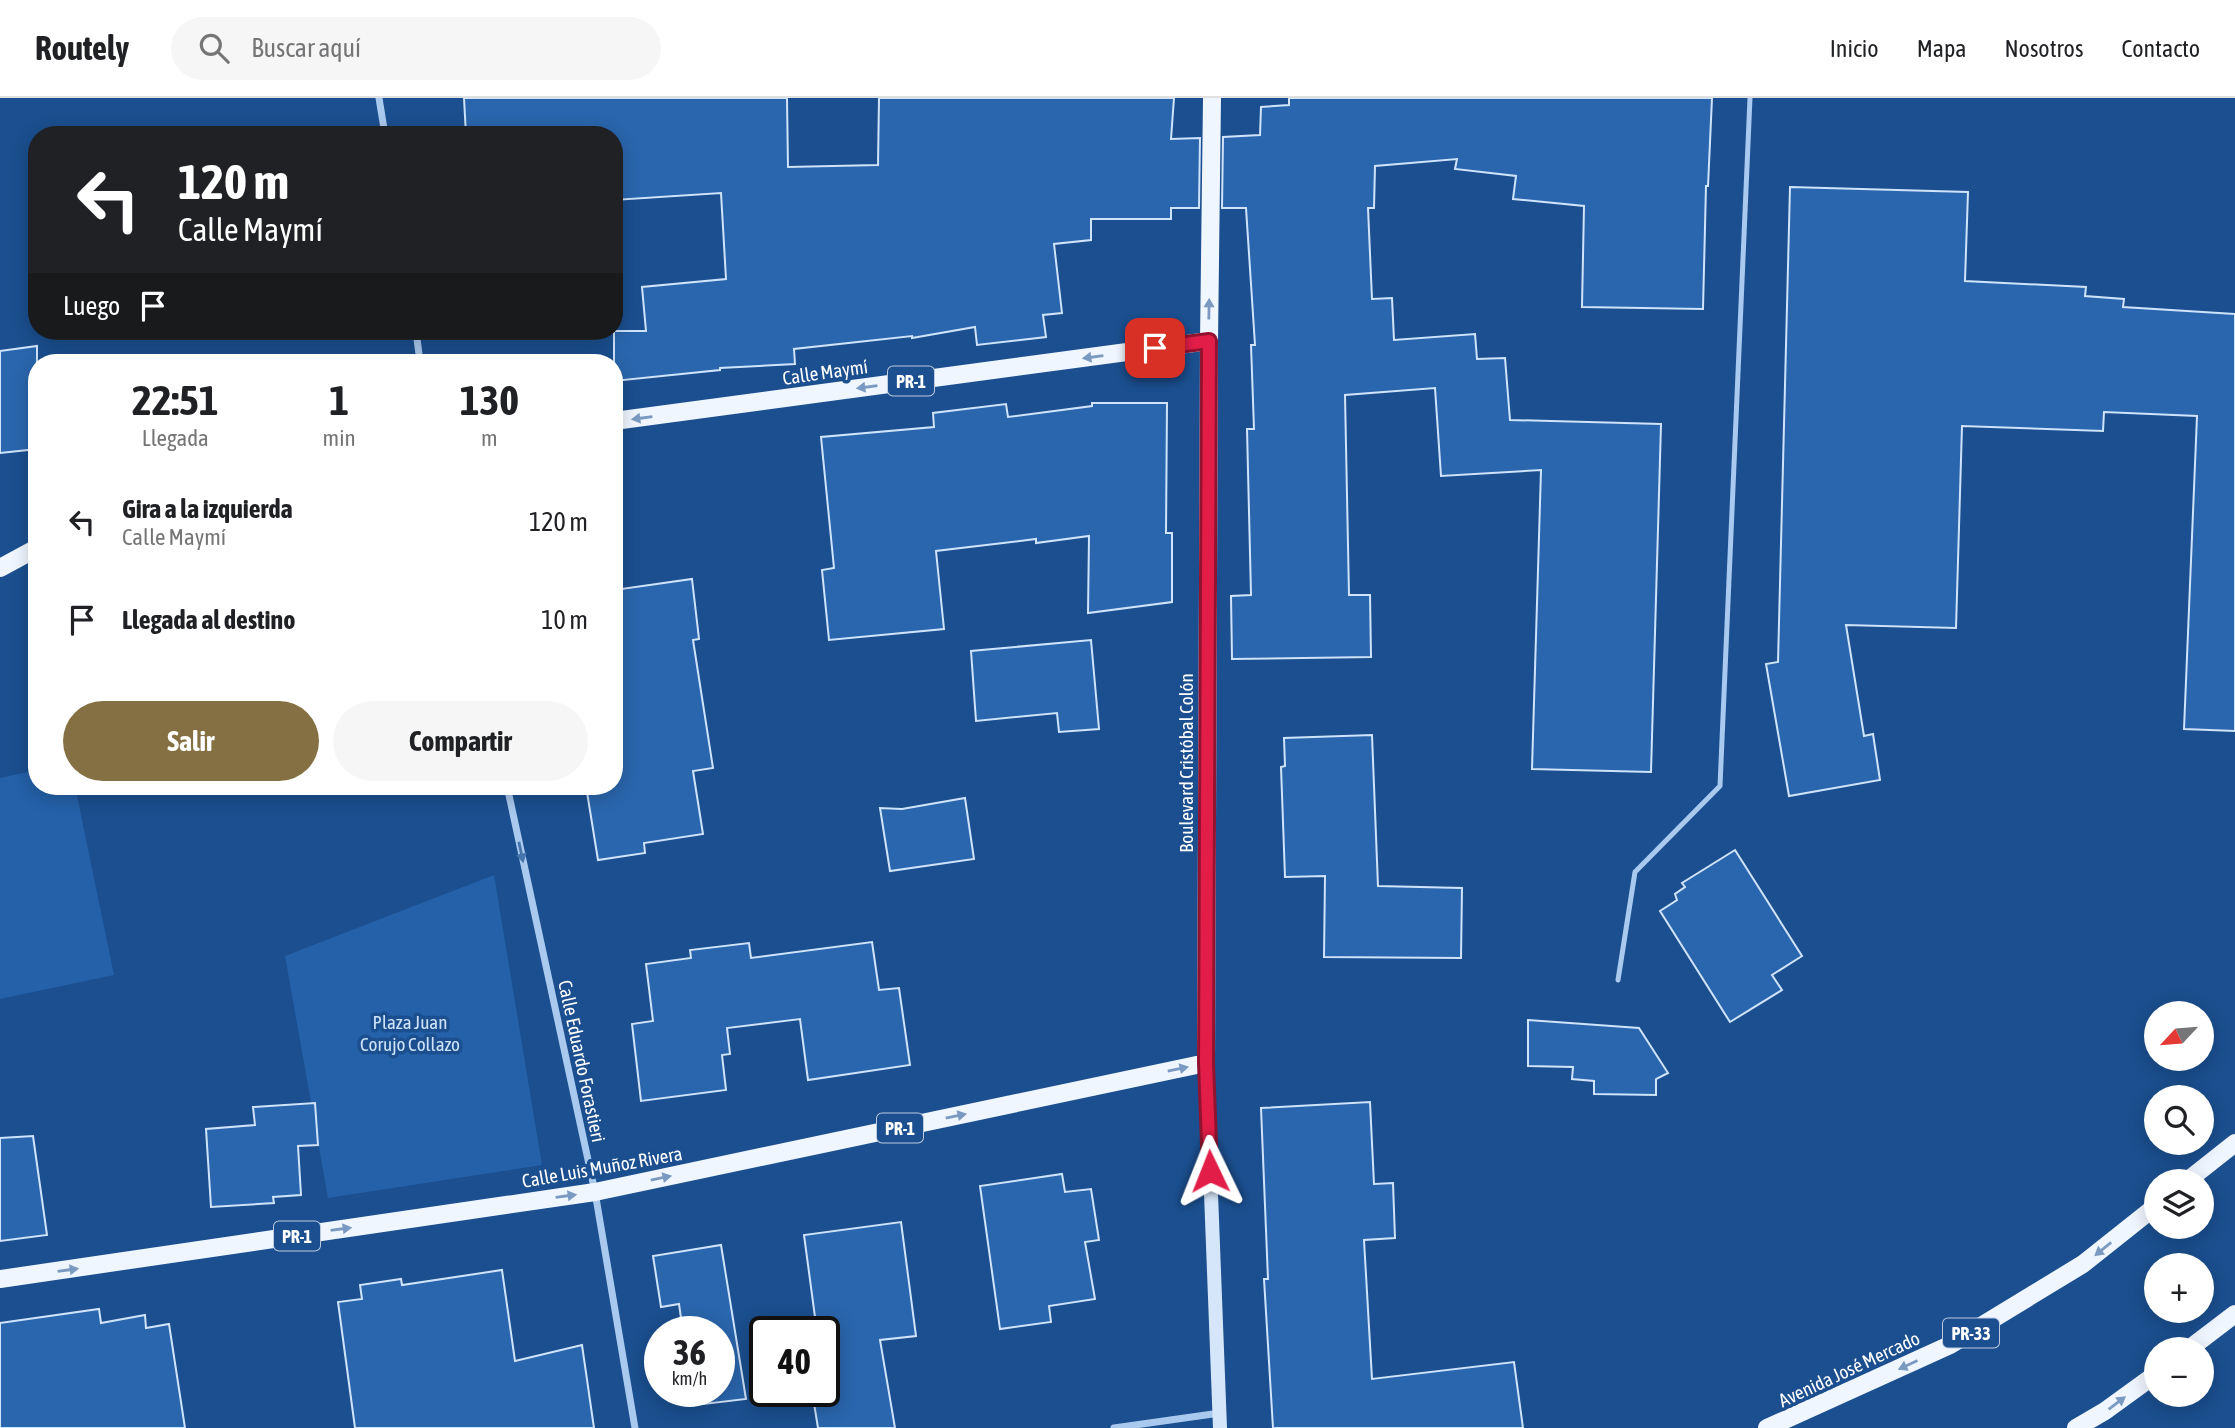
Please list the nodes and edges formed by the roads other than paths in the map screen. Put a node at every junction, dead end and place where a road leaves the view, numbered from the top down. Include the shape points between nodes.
1 (379, 98) edge
2 (1212, 98) edge
3 (1750, 98) edge
4 (384, 126) edge
5 (1209, 341) junction
6 (623, 420) edge
7 (28, 553) edge
8 (0, 568) edge
9 (509, 795) edge
10 (1618, 980) dead end
11 (1206, 1063) junction
12 (2235, 1143) edge
13 (2202, 1169) edge
14 (595, 1192) junction
15 (2144, 1216) edge
16 (0, 1279) edge
17 (2235, 1314) edge
18 (2205, 1337) edge
19 (2144, 1383) edge
20 (1220, 1421) edge
21 (635, 1428) edge
22 (1114, 1428) edge
23 (1767, 1428) edge
24 (2076, 1428) edge

1 - 4 street
5 -> 2 main road, Boulevard Cristóbal Colón
3 - 10 lane via 1720,786 1635,872
5 -> 6 main road, Calle Maymí / PR-1
5 - 11 main road, Boulevard Cristóbal Colón
7 - 8 main road
9 -> 14 street, Calle Eduardo Forastieri
14 -> 11 main road, Calle Luis Muñoz Rivera / PR-1
11 - 20 street, Boulevard Cristóbal Colón
12 - 13 main road
16 -> 14 main road, Calle Luis Muñoz Rivera / PR-1
14 - 21 street, Calle Eduardo Forastieri
15 -> 23 main road, Avenida José Mercado / PR-33 via 2083,1265 1950,1345
17 - 18 main road
24 -> 19 main road
20 - 22 street

